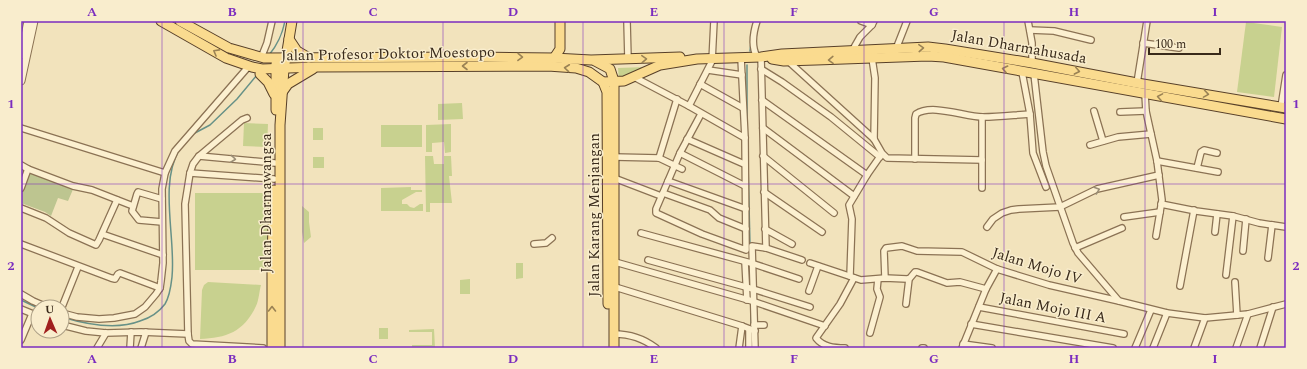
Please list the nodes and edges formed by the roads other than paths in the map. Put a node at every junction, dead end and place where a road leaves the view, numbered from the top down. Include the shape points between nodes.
1 (34, 21) edge
2 (161, 21) edge
3 (180, 21) edge
4 (272, 21) edge
5 (292, 21) edge
6 (560, 21) edge
7 (627, 21) edge
8 (714, 21) edge
9 (757, 21) edge
10 (861, 21) edge
11 (907, 21) edge
12 (1028, 21) edge
13 (1147, 21) edge
14 (873, 23) edge
15 (29, 26) edge
16 (1030, 30) junction
17 (289, 39) junction
18 (1091, 40) dead end
19 (1143, 43) junction
20 (1179, 48) dead end
21 (896, 49) junction
22 (852, 51) junction
23 (21, 55) edge
24 (870, 55) junction
25 (759, 57) junction
26 (310, 58) junction
27 (554, 58) junction
28 (712, 58) junction
29 (741, 58) junction
30 (697, 59) junction
31 (978, 59) junction
32 (591, 60) junction
33 (628, 60) junction
34 (787, 60) junction
35 (989, 61) junction
36 (1032, 63) junction
37 (266, 65) junction
38 (316, 67) junction
39 (761, 69) junction
40 (708, 70) junction
41 (1022, 72) junction
42 (1034, 74) junction
43 (742, 75) junction
44 (1286, 75) edge
45 (634, 77) junction
46 (21, 81) edge
47 (614, 81) junction
48 (624, 81) junction
49 (603, 82) junction
50 (1137, 83) junction
51 (700, 84) junction
52 (283, 91) junction
53 (1145, 94) junction
54 (276, 99) junction
55 (677, 99) junction
56 (762, 100) junction
57 (614, 103) junction
58 (1269, 105) junction
59 (689, 106) junction
60 (743, 108) junction
61 (1284, 108) edge
62 (1094, 111) dead end
63 (1146, 111) junction
64 (1120, 112) dead end
65 (701, 114) junction
66 (1030, 114) junction
67 (1267, 116) junction
68 (982, 117) junction
69 (247, 118) dead end
70 (1286, 119) edge
71 (21, 128) edge
72 (763, 128) junction
73 (1151, 134) junction
74 (744, 138) junction
75 (687, 139) junction
76 (874, 139) junction
77 (1103, 141) junction
78 (1090, 144) dead end
79 (680, 153) junction
80 (1218, 153) dead end
81 (881, 155) junction
82 (200, 156) junction
83 (763, 156) junction
84 (614, 157) junction
85 (659, 158) junction
86 (915, 159) junction
87 (982, 160) junction
88 (1157, 160) junction
89 (275, 163) junction
90 (675, 164) junction
91 (744, 164) junction
92 (21, 165) edge
93 (682, 168) dead end
94 (1197, 168) junction
95 (28, 169) junction
96 (1218, 172) dead end
97 (165, 173) junction
98 (190, 173) junction
99 (867, 175) junction
100 (1159, 175) junction
101 (614, 178) junction
102 (274, 179) junction
103 (668, 181) junction
104 (745, 186) junction
105 (1046, 187) dead end
106 (21, 188) edge
107 (982, 188) dead end
108 (764, 192) junction
109 (662, 195) junction
110 (854, 196) junction
111 (162, 199) junction
112 (117, 200) junction
113 (1163, 204) junction
114 (133, 206) junction
115 (1060, 207) junction
116 (21, 208) edge
117 (746, 209) junction
118 (1194, 210) junction
119 (834, 213) dead end
120 (1162, 214) junction
121 (1217, 214) junction
122 (1233, 216) junction
123 (1124, 217) dead end
124 (1246, 219) junction
125 (162, 222) junction
126 (1272, 225) junction
127 (987, 226) dead end
128 (1286, 227) edge
129 (1122, 228) dead end
130 (746, 229) junction
131 (765, 229) junction
132 (822, 232) dead end
133 (1215, 232) dead end
134 (641, 233) dead end
135 (102, 234) junction
136 (1156, 236) dead end
137 (552, 238) dead end
138 (21, 244) edge
139 (534, 244) dead end
140 (792, 244) dead end
141 (748, 246) junction
142 (766, 248) junction
143 (1075, 248) junction
144 (1243, 251) dead end
145 (163, 255) junction
146 (1268, 258) dead end
147 (648, 260) dead end
148 (802, 260) dead end
149 (276, 261) junction
150 (615, 262) junction
151 (749, 263) junction
152 (810, 263) dead end
153 (818, 266) junction
154 (78, 267) junction
155 (997, 269) junction
156 (1226, 275) dead end
157 (852, 277) junction
158 (885, 278) junction
159 (800, 279) dead end
160 (878, 279) junction
161 (909, 279) junction
162 (1235, 282) dead end
163 (1180, 286) dead end
164 (615, 287) junction
165 (160, 288) junction
166 (750, 288) junction
167 (986, 289) junction
168 (809, 291) dead end
169 (1111, 292) junction
170 (21, 294) edge
171 (1107, 298) junction
172 (30, 299) edge
173 (65, 299) edge
174 (750, 300) junction
175 (1119, 301) junction
176 (906, 304) dead end
177 (1286, 304) edge
178 (611, 305) junction
179 (979, 306) junction
180 (810, 307) dead end
181 (1272, 308) junction
182 (1151, 310) junction
183 (1167, 313) junction
184 (1248, 314) junction
185 (70, 315) edge
186 (1237, 315) junction
187 (1205, 318) junction
188 (30, 319) edge
189 (971, 324) junction
190 (764, 325) dead end
191 (742, 326) junction
192 (825, 326) junction
193 (70, 327) edge
194 (752, 329) junction
195 (276, 330) junction
196 (131, 332) junction
197 (146, 332) junction
198 (106, 333) junction
199 (188, 334) junction
200 (614, 334) junction
201 (870, 334) dead end
202 (1124, 334) dead end
203 (21, 340) edge
204 (963, 346) edge
205 (97, 348) edge
206 (130, 348) edge
207 (141, 348) edge
208 (263, 348) edge
209 (272, 348) edge
210 (280, 348) edge
211 (608, 348) edge
212 (614, 348) edge
213 (656, 348) edge
214 (739, 348) edge
215 (749, 348) edge
216 (755, 348) edge
217 (844, 348) edge
218 (992, 348) edge
219 (1113, 348) edge
220 (1134, 348) edge
221 (1153, 348) edge
222 (1194, 348) edge
223 (1236, 348) edge
224 (1260, 348) edge

1 - 15 street
37 -> 2 main road, Jalan Profesor Doktor Moestopo via 226,58
3 - 37 main road, Jalan Profesor Doktor Moestopo
4 - 37 street
5 - 17 main road
6 - 27 main road via 560,49
7 - 33 street
8 - 28 street
9 - 25 street via 754,28 753,50
10 - 14 street
11 - 21 street
12 - 16 street
13 - 19 street
14 - 22 street
15 - 23 street
15 - 46 street
16 - 18 street via 1054,31
16 - 36 street
17 - 26 main road via 297,51
17 - 37 main road
19 - 20 street
19 - 50 street
21 - 24 main road, Jalan Dharmahusada
21 -> 31 main road, Jalan Dharmahusada via 928,47
22 - 24 main road, Jalan Dharmahusada
22 - 25 main road, Jalan Dharmahusada
24 - 31 main road, Jalan Dharmahusada
24 -> 34 main road, Jalan Dharmahusada
24 - 76 street via 875,78
25 - 29 main road, Jalan Dharmahusada
25 - 34 main road, Jalan Dharmahusada
25 - 39 street
26 -> 27 main road, Jalan Profesor Doktor Moestopo
26 - 37 main road, Jalan Profesor Doktor Moestopo
27 - 32 main road, Jalan Profesor Doktor Moestopo
28 - 29 main road, Jalan Dharmahusada
28 - 30 main road, Jalan Dharmahusada
28 - 40 street
29 - 43 street
33 -> 30 main road, Jalan Dharmahusada via 681,57
30 - 45 main road, Jalan Dharmahusada via 660,65
31 - 35 main road, Jalan Dharmahusada
32 - 33 main road, Jalan Dharmahusada
32 - 47 main road via 610,69
34 - 76 street
35 - 36 main road, Jalan Dharmahusada
41 -> 35 main road, Jalan Dharmahusada
36 -> 50 main road, Jalan Dharmahusada
37 - 38 main road, Jalan Profesor Doktor Moestopo
37 - 52 main road, Jalan Dharmawangsa
37 - 54 main road, Jalan Dharmawangsa
37 - 54 main road via 268,82
37 - 97 street via 175,152
49 -> 38 main road, Jalan Profesor Doktor Moestopo via 589,72 576,68 548,66
38 - 52 main road via 288,84
39 - 56 street
39 - 81 street
40 - 43 street
40 - 51 street
41 - 42 main road, Jalan Dharmahusada
41 - 66 street
42 - 53 main road, Jalan Dharmahusada
42 - 115 street via 1043,152
43 - 60 street
44 - 61 street
45 - 48 main road, Jalan Dharmahusada
45 - 55 street
47 - 48 main road
47 - 49 main road
47 - 57 main road, Jalan Karang Menjangan
48 - 57 main road
49 - 178 main road, Jalan Karang Menjangan via 607,92
50 -> 58 main road, Jalan Dharmahusada
51 - 59 street
51 - 60 street
52 - 149 main road, Jalan Dharmawangsa
53 - 63 street
67 -> 53 main road, Jalan Dharmahusada
54 - 89 main road, Jalan Dharmawangsa
55 - 59 street
55 - 85 street
56 - 72 street
56 - 99 street
57 - 84 main road, Jalan Karang Menjangan
58 - 61 main road
58 - 67 main road via 1270,111
59 - 65 street
60 - 74 street
62 - 77 street
63 - 64 street
63 - 73 street
65 - 74 street
65 - 75 street
66 - 68 street
66 - 105 street via 1033,153
67 - 70 main road
68 - 86 street via 937,110 918,113 915,118
68 - 87 street
69 - 82 street via 224,134
71 - 97 street
72 - 83 street
72 - 110 street
73 - 77 street
73 - 88 street
74 - 91 street
75 - 79 street
75 - 91 street
76 - 81 street
77 - 78 street
79 - 90 street
79 - 104 street
80 - 94 street via 1204,150 1201,152
81 - 86 street via 888,158
81 - 99 street
82 -> 89 street
82 - 98 street
83 - 108 street
83 - 119 street
84 - 85 street
84 - 101 main road, Jalan Karang Menjangan
85 - 90 street
86 - 87 street
87 - 107 street
88 - 94 street
88 - 100 street
89 - 102 main road, Jalan Dharmawangsa
90 - 93 street
90 - 103 street
91 - 104 street
92 - 95 street
94 - 96 street
95 - 106 street
95 - 112 street
97 - 111 street
98 - 102 street
98 - 199 street via 185,204
99 - 110 street
100 - 113 street
115 -> 100 street via 1097,189
101 - 109 street
101 - 150 main road, Jalan Karang Menjangan
102 - 149 main road, Jalan Dharmawangsa
103 - 109 street
103 - 117 street
104 - 117 street
108 - 131 street
108 - 132 street
109 - 130 street via 710,210 719,218
109 - 141 street via 656,214 702,234
110 - 157 street via 849,207 852,219
111 - 114 street via 138,192
111 - 125 street
112 - 114 street
112 - 135 street
113 - 118 street
113 - 120 street
114 - 125 street via 132,212 138,219
115 - 127 street via 1011,210
115 - 143 street
116 - 135 street via 46,218 92,244 98,244
117 - 130 street
118 - 121 street
118 - 163 street
120 - 123 street
120 - 136 street
121 - 122 street
121 - 133 street
122 - 124 street
122 - 156 street
124 - 126 street
124 - 144 street
125 - 145 street
126 - 128 street
126 - 146 street
129 - 143 street
130 - 141 street
131 - 140 street
131 - 142 street
134 - 151 street
135 - 145 street
137 - 139 street via 546,243
138 - 154 street
141 - 142 street
141 - 151 street
142 - 148 street
143 - 169 street
145 - 165 street
147 - 166 street
149 - 195 main road, Jalan Dharmawangsa
150 - 164 main road, Jalan Karang Menjangan
150 - 174 street
151 - 159 street
151 - 166 street
152 - 153 street
153 - 157 street
153 - 168 street
154 - 165 street via 113,279 120,273
154 - 173 street
155 - 158 street, Jalan Mojo IV via 962,252 917,251 897,246 884,250
155 - 167 street
155 - 171 street, Jalan Mojo IV
157 - 160 street via 864,280
157 - 192 street via 840,304
158 - 160 street
158 - 161 street
160 - 201 street via 877,289 880,297
161 - 167 street via 917,272 947,283 960,282
161 - 176 street
162 - 186 street
164 - 178 main road, Jalan Karang Menjangan
164 - 191 street
165 - 185 street via 145,307 135,314 99,319
166 - 174 street
166 - 180 street
167 - 179 street
169 - 171 street
169 - 175 street
170 - 172 street
171 - 175 street, Jalan Mojo IV
174 - 192 street
174 - 194 street
175 - 182 street, Jalan Mojo IV
177 - 181 street, Jalan Mojo IV
178 - 200 main road, Jalan Karang Menjangan
178 - 211 main road, Jalan Karang Menjangan
179 - 189 street
179 - 202 street, Jalan Mojo III A
181 - 184 street, Jalan Mojo IV
181 - 224 street
182 - 183 street, Jalan Mojo IV
182 - 220 street
183 - 187 street, Jalan Mojo IV
183 - 221 street
184 - 186 street, Jalan Mojo IV
184 - 223 street
186 - 187 street, Jalan Mojo IV
187 - 222 street
188 - 203 street
189 - 204 street
189 - 219 street
190 - 194 street
191 - 194 street
191 - 214 street
192 - 217 street via 817,339 828,346
193 - 198 street
194 - 215 street
194 - 216 street
195 - 209 main road, Jalan Dharmawangsa
195 - 210 main road, Jalan Dharmawangsa
196 - 197 street
196 - 198 street
196 - 206 street
197 - 199 street
197 - 207 street
198 - 205 street
199 - 208 street via 192,344
200 - 212 main road, Jalan Karang Menjangan
200 - 213 street via 637,337
204 - 218 street

